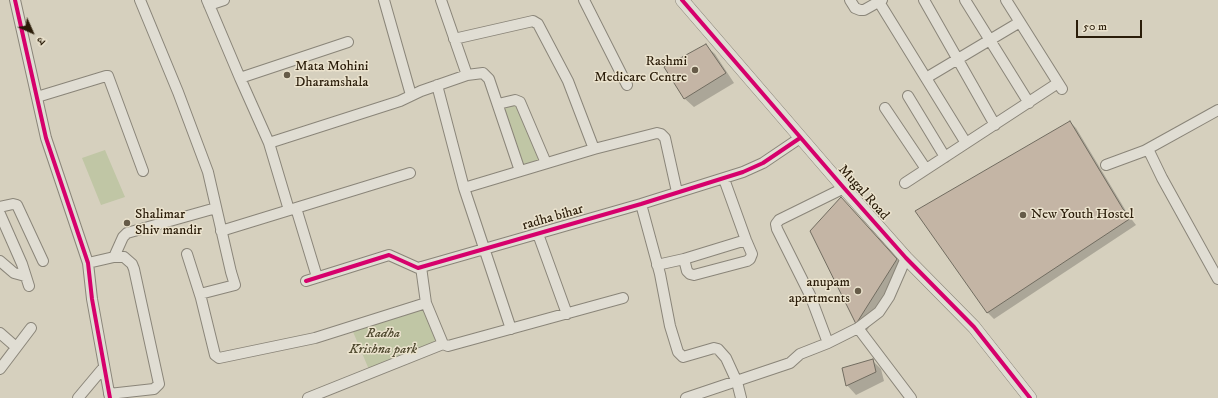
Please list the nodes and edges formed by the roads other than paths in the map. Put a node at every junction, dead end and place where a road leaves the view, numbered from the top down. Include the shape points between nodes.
1 (15, 0) edge
2 (140, 0) edge
3 (224, 0) edge
4 (384, 0) edge
5 (441, 0) edge
6 (584, 0) edge
7 (682, 0) edge
8 (850, 0) edge
9 (924, 0) edge
10 (965, 0) edge
11 (1006, 0) edge
12 (880, 1) edge
13 (208, 3) edge
14 (1020, 22) junction
15 (454, 39) junction
16 (990, 40) junction
17 (348, 42) dead end
18 (958, 59) junction
19 (466, 75) junction
20 (240, 78) junction
21 (926, 78) junction
22 (437, 85) junction
23 (627, 85) dead end
24 (411, 96) junction
25 (908, 96) dead end
26 (37, 97) junction
27 (1029, 103) junction
28 (498, 104) junction
29 (885, 108) dead end
30 (1218, 110) edge
31 (995, 125) junction
32 (800, 138) junction
33 (269, 143) junction
34 (966, 143) junction
35 (1148, 148) junction
36 (594, 149) junction
37 (945, 157) junction
38 (546, 163) junction
39 (1106, 165) dead end
40 (926, 169) junction
41 (143, 171) dead end
42 (520, 171) junction
43 (410, 173) dead end
44 (724, 179) junction
45 (905, 183) dead end
46 (464, 188) junction
47 (844, 188) junction
48 (677, 192) junction
49 (641, 204) junction
50 (0, 207) edge
51 (216, 208) junction
52 (293, 209) junction
53 (0, 214) edge
54 (222, 231) junction
55 (538, 234) junction
56 (746, 240) junction
57 (485, 249) junction
58 (187, 254) dead end
59 (114, 257) junction
60 (906, 258) junction
61 (684, 259) junction
62 (0, 261) edge
63 (43, 261) dead end
64 (88, 263) junction
65 (657, 265) junction
66 (421, 267) junction
67 (25, 276) junction
68 (317, 278) junction
69 (1218, 279) edge
70 (306, 281) dead end
71 (29, 286) dead end
72 (200, 294) junction
73 (623, 298) dead end
74 (426, 303) junction
75 (567, 314) junction
76 (31, 328) dead end
77 (858, 328) junction
78 (511, 329) junction
79 (0, 333) edge
80 (443, 344) junction
81 (828, 344) junction
82 (16, 347) junction
83 (104, 367) junction
84 (0, 369) edge
85 (737, 382) junction
86 (110, 396) edge
87 (703, 396) edge
88 (78, 398) edge
89 (308, 398) edge
90 (686, 398) edge
91 (741, 398) edge
92 (911, 398) edge
93 (1030, 398) edge

1 - 26 street
2 - 51 street via 208,172
3 - 13 street
4 - 24 street
5 - 15 street
6 - 23 street
7 - 32 street, Mugal Road
8 - 12 street via 855,8 860,10
9 - 18 street
10 - 16 street
11 - 14 street
12 - 21 street
13 - 20 street
14 - 16 street
14 - 27 street via 1060,86
15 - 19 street
15 - 36 street via 533,22 538,24 568,81
16 - 18 street
16 - 27 street
17 - 20 street
18 - 21 street
18 - 31 street
19 - 22 street
19 - 28 street via 483,73 487,76
20 - 33 street
21 - 34 street
22 - 24 street
22 - 46 street
24 - 33 street
25 - 37 street
26 - 41 street via 108,76
26 - 64 street via 46,138
27 - 31 street
28 - 38 street via 515,100 520,102
28 - 42 street
29 - 40 street
30 - 35 street
31 - 34 street
32 - 44 street, radha bihar via 763,163
32 - 47 street, Mugal Road
33 - 52 street
34 - 37 street
35 - 39 street
35 - 69 street
36 - 38 street
36 - 48 street via 661,134 665,138
37 - 40 street
38 - 42 street
40 - 45 street
42 - 46 street
43 - 52 street
44 - 48 street, radha bihar
44 - 56 street
46 - 57 street
47 - 60 street, Mugal Road
47 - 81 street via 779,220 776,224 810,295
48 - 49 street, radha bihar
49 - 55 street, radha bihar
49 - 65 street
50 - 63 street via 17,205
51 - 54 street
51 - 59 street via 127,234 123,237
52 - 54 street
52 - 68 street
53 - 67 street
54 - 72 street via 235,285
55 - 57 street, radha bihar
55 - 75 street
56 - 61 street
56 - 61 street via 752,254 747,261 694,275 687,271
57 - 66 street, radha bihar
57 - 78 street
58 - 72 street
59 - 64 street
59 - 86 street via 124,257 134,269 159,384 154,389
60 - 77 street via 889,297 879,312
60 - 93 street, Mugal Road via 974,327
61 - 65 street
62 - 67 street via 14,273
64 - 83 street
65 - 85 street via 678,352 683,357 718,349 726,358
66 - 68 street via 414,267 389,255
66 - 74 street
67 - 71 street
68 - 70 street
72 - 74 street via 215,354 219,358 315,338
73 - 75 street
74 - 80 street
75 - 78 street
76 - 82 street
77 - 81 street
77 - 92 street
78 - 80 street via 448,346
79 - 82 street
80 - 89 street
81 - 85 street via 800,354 790,363
82 - 84 street
83 - 86 street
83 - 88 street
85 - 87 street
85 - 91 street
87 - 90 street

